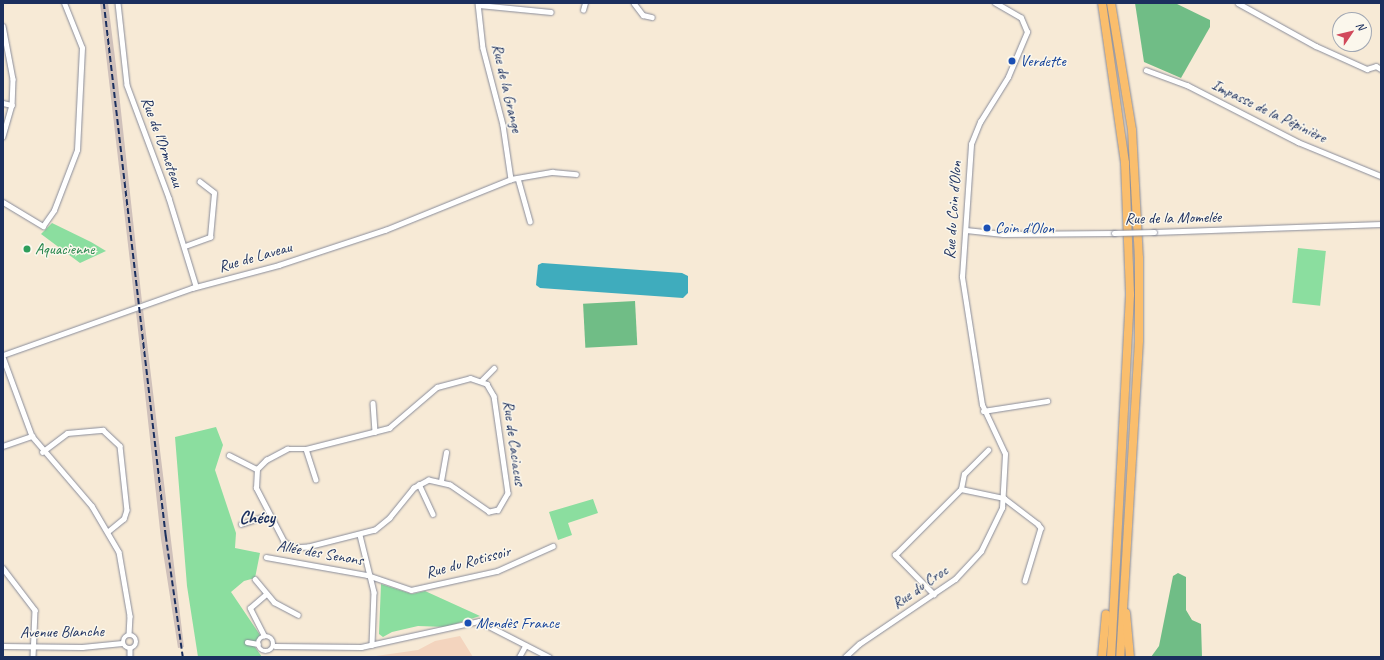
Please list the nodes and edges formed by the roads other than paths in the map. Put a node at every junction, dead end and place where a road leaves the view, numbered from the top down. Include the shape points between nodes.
1 (64, 3) edge
2 (118, 3) edge
3 (585, 3) edge
4 (634, 3) edge
5 (995, 3) edge
6 (1102, 3) edge
7 (1111, 3) edge
8 (1238, 3) edge
9 (478, 4) edge
10 (583, 10) dead end
11 (551, 12) dead end
12 (652, 16) dead end
13 (3, 26) edge
14 (1381, 69) edge
15 (1146, 70) dead end
16 (3, 103) edge
17 (12, 105) junction
18 (3, 137) edge
19 (576, 174) dead end
20 (1381, 176) edge
21 (518, 178) junction
22 (511, 179) junction
23 (200, 182) dead end
24 (3, 202) edge
25 (530, 221) dead end
26 (1381, 224) edge
27 (966, 230) junction
28 (185, 246) junction
29 (196, 286) junction
30 (3, 356) edge
31 (494, 368) dead end
32 (481, 380) junction
33 (1047, 401) dead end
34 (373, 403) dead end
35 (983, 411) junction
36 (375, 432) junction
37 (32, 436) junction
38 (3, 446) edge
39 (306, 449) junction
40 (988, 450) dead end
41 (42, 452) junction
42 (446, 452) dead end
43 (230, 455) dead end
44 (257, 469) junction
45 (316, 479) dead end
46 (440, 481) junction
47 (419, 484) junction
48 (961, 489) junction
49 (1004, 498) junction
50 (268, 514) junction
51 (433, 514) dead end
52 (241, 524) dead end
53 (1126, 528) junction
54 (109, 532) junction
55 (360, 534) junction
56 (552, 546) dead end
57 (266, 557) dead end
58 (3, 568) edge
59 (1113, 570) junction
60 (372, 577) junction
61 (255, 579) dead end
62 (1025, 581) dead end
63 (266, 594) junction
64 (934, 594) junction
65 (298, 615) dead end
66 (130, 634) junction
67 (264, 636) junction
68 (247, 642) dead end
69 (122, 643) junction
70 (258, 644) junction
71 (372, 645) junction
72 (3, 646) edge
73 (275, 646) junction
74 (525, 646) junction
75 (33, 647) junction
76 (130, 649) junction
77 (268, 655) edge
78 (33, 657) edge
79 (130, 657) edge
80 (519, 657) edge
81 (549, 657) edge
82 (845, 657) edge
83 (1102, 657) edge
84 (1111, 657) edge
85 (1120, 657) edge
86 (1130, 657) edge

1 - 24 street via 82,48 77,150 54,210 43,226
2 - 28 street, Rue de l'Ormeteau via 124,75
3 - 10 street
4 - 12 street via 643,15
5 - 27 street, Rue du Coin d'Olon via 1025,22 1026,36 971,144
6 - 59 highway via 1121,124 1129,250 1129,347
7 - 53 highway via 1132,130 1139,258 1139,341
8 - 14 street via 1316,46 1367,70 1376,66
9 - 11 street
9 - 22 street, Rue de la Grange via 483,48 503,125
13 - 17 street via 11,54
15 - 20 street, Impasse de la Pépinière via 1187,85 1298,142
16 - 17 street
17 - 18 street
19 - 21 street, Rue de Laveau via 552,172
21 - 22 street, Rue de Laveau
21 - 25 street
22 - 29 street, Rue de Laveau via 385,230 279,265
23 - 28 street via 214,193 210,237
26 - 27 street, Rue de la Momelée, bridge via 1114,233 1004,234
27 - 35 street, Rue du Coin d'Olon via 962,296
28 - 29 street, Rue de l'Ormeteau
29 - 30 street, Rue de Laveau
30 - 37 street
31 - 32 street
32 - 36 street via 470,378 441,385 395,425
32 - 46 street, Rue de Caciacus via 494,396 506,499 498,510 489,512
33 - 35 street
34 - 36 street
35 - 49 street, Rue du Croc via 1005,454
36 - 39 street
37 - 38 street
37 - 41 street
39 - 44 street via 280,451
39 - 45 street
40 - 48 street via 964,474
41 - 54 street via 92,506
41 - 54 street via 67,433 103,430 120,446 127,510 124,519
42 - 46 street
43 - 44 street
44 - 50 street via 256,488
46 - 47 street
47 - 51 street
47 - 55 street via 381,527
48 - 49 street
48 - 64 street via 895,555
49 - 62 street via 1041,528
49 - 64 street, Rue du Croc via 996,525 981,551
50 - 52 street
50 - 55 street via 284,542 294,548
53 - 85 highway
53 - 86 highway
54 - 66 street via 119,552 126,582
55 - 60 street
56 - 60 street, Rue du Rotissoir via 497,571 411,590
57 - 60 street, Allée des Senons
58 - 75 street via 35,610
59 - 83 highway
59 - 84 highway
60 - 71 street, Allée des Senons
61 - 63 street
63 - 65 street via 276,604
63 - 67 street via 250,608
64 - 82 street, Rue du Croc via 859,644
66 - 69 street
66 - 76 street via 137,641
67 - 70 street
67 - 73 street via 271,637
68 - 70 street
69 - 75 street, Avenue Blanche
69 - 76 street
70 - 77 street via 260,650
71 - 73 street via 338,649
71 - 74 street via 484,621
72 - 75 street, Avenue Blanche
73 - 77 street
74 - 80 street
74 - 81 street
75 - 78 street
76 - 79 street

